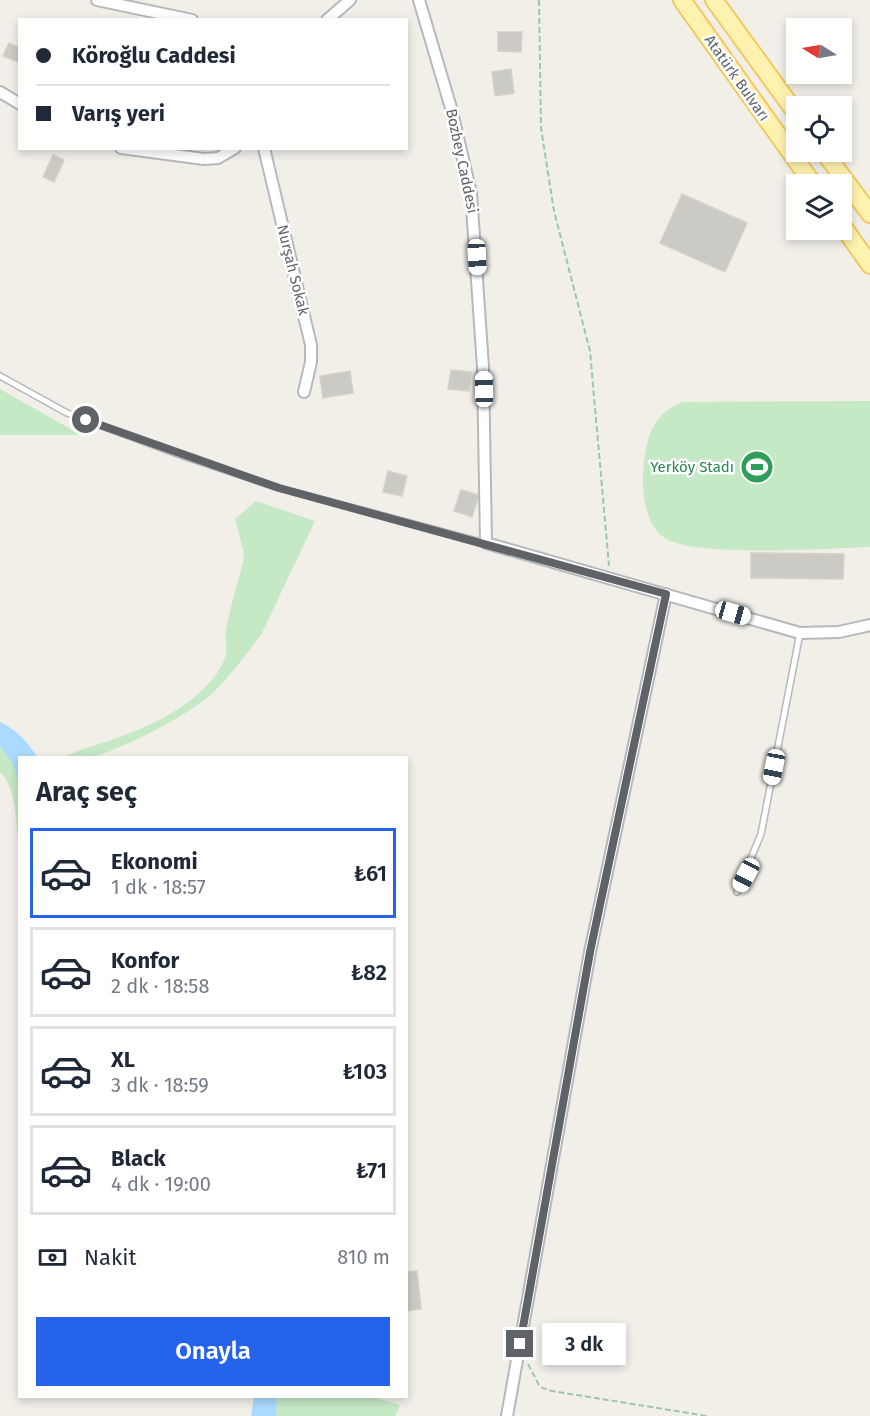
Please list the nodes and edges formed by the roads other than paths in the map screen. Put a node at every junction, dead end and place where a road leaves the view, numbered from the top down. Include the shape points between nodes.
1 (97, 0) edge
2 (419, 0) edge
3 (682, 0) edge
4 (714, 0) edge
5 (344, 1) edge
6 (182, 18) edge
7 (329, 18) edge
8 (0, 92) edge
9 (786, 99) edge
10 (18, 103) edge
11 (136, 150) edge
12 (232, 150) edge
13 (264, 150) edge
14 (831, 162) edge
15 (806, 174) edge
16 (870, 214) edge
17 (852, 239) edge
18 (870, 265) edge
19 (0, 376) edge
20 (304, 392) dead end
21 (486, 543) junction
22 (666, 594) junction
23 (870, 624) edge
24 (800, 633) junction
25 (737, 892) dead end
26 (507, 1416) edge

1 - 6 street
2 - 21 street, Bozbey Caddesi via 452,108 471,193 483,367
3 - 15 main road, Atatürk Bulvarı
4 - 9 main road
5 - 7 street
8 - 10 street
11 - 12 street via 204,159 218,158
13 - 20 street, Nurşah Sokak via 311,345
14 - 16 main road
17 - 18 main road
19 - 21 lane via 67,413 183,456 279,488
21 - 22 street
22 - 24 street
22 - 26 street via 590,952
23 - 24 street via 838,632
24 - 25 lane via 761,834

